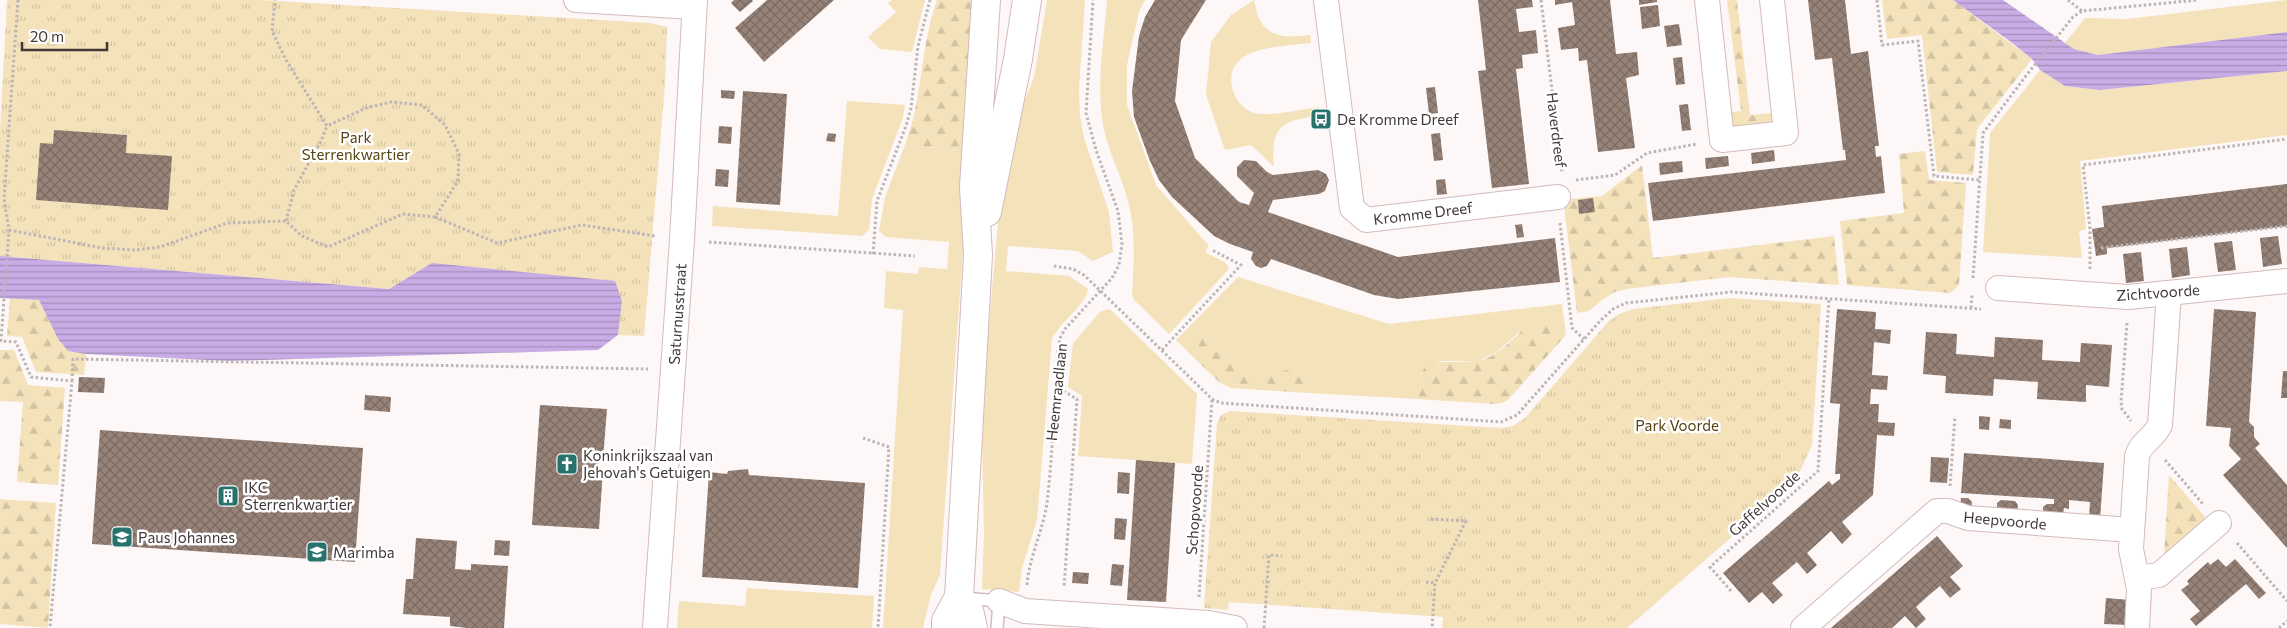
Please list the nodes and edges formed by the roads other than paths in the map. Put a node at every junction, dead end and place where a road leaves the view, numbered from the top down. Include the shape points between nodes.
1 (576, 0) edge
2 (986, 0) edge
3 (1027, 0) edge
4 (1326, 0) edge
5 (1707, 0) edge
6 (1772, 0) edge
7 (695, 4) edge
8 (1560, 189) road end
9 (978, 255) junction
10 (2287, 281) edge
11 (1998, 288) dead end
12 (2168, 293) junction
13 (2219, 523) dead end
14 (2132, 530) junction
15 (2138, 578) junction
16 (960, 597) junction
17 (999, 601) junction
18 (1204, 625) edge
19 (655, 628) edge
20 (946, 628) edge
21 (973, 628) edge
22 (997, 628) edge
23 (1235, 628) edge
24 (1804, 628) edge
25 (2137, 628) edge

1 - 7 street
2 - 9 main road via 974,187
3 - 9 main road
4 - 8 street, Kromme Dreef via 1352,208 1366,220
5 - 6 street via 1722,140 1786,133
7 - 19 street, Saturnusstraat
9 - 16 main road
10 - 12 street, Zichtvoorde
11 - 12 street, Zichtvoorde via 2128,297
12 - 14 street via 2160,425 2157,432 2140,446 2137,456
13 - 15 street via 2159,575
14 - 15 street via 2132,559
14 - 24 street, Heepvoorde via 1968,518 1937,511
15 - 25 street
16 - 17 lane
16 - 20 main road via 946,621
16 - 21 main road via 969,610
17 - 18 street via 1025,611
17 - 22 lane
18 - 23 street

